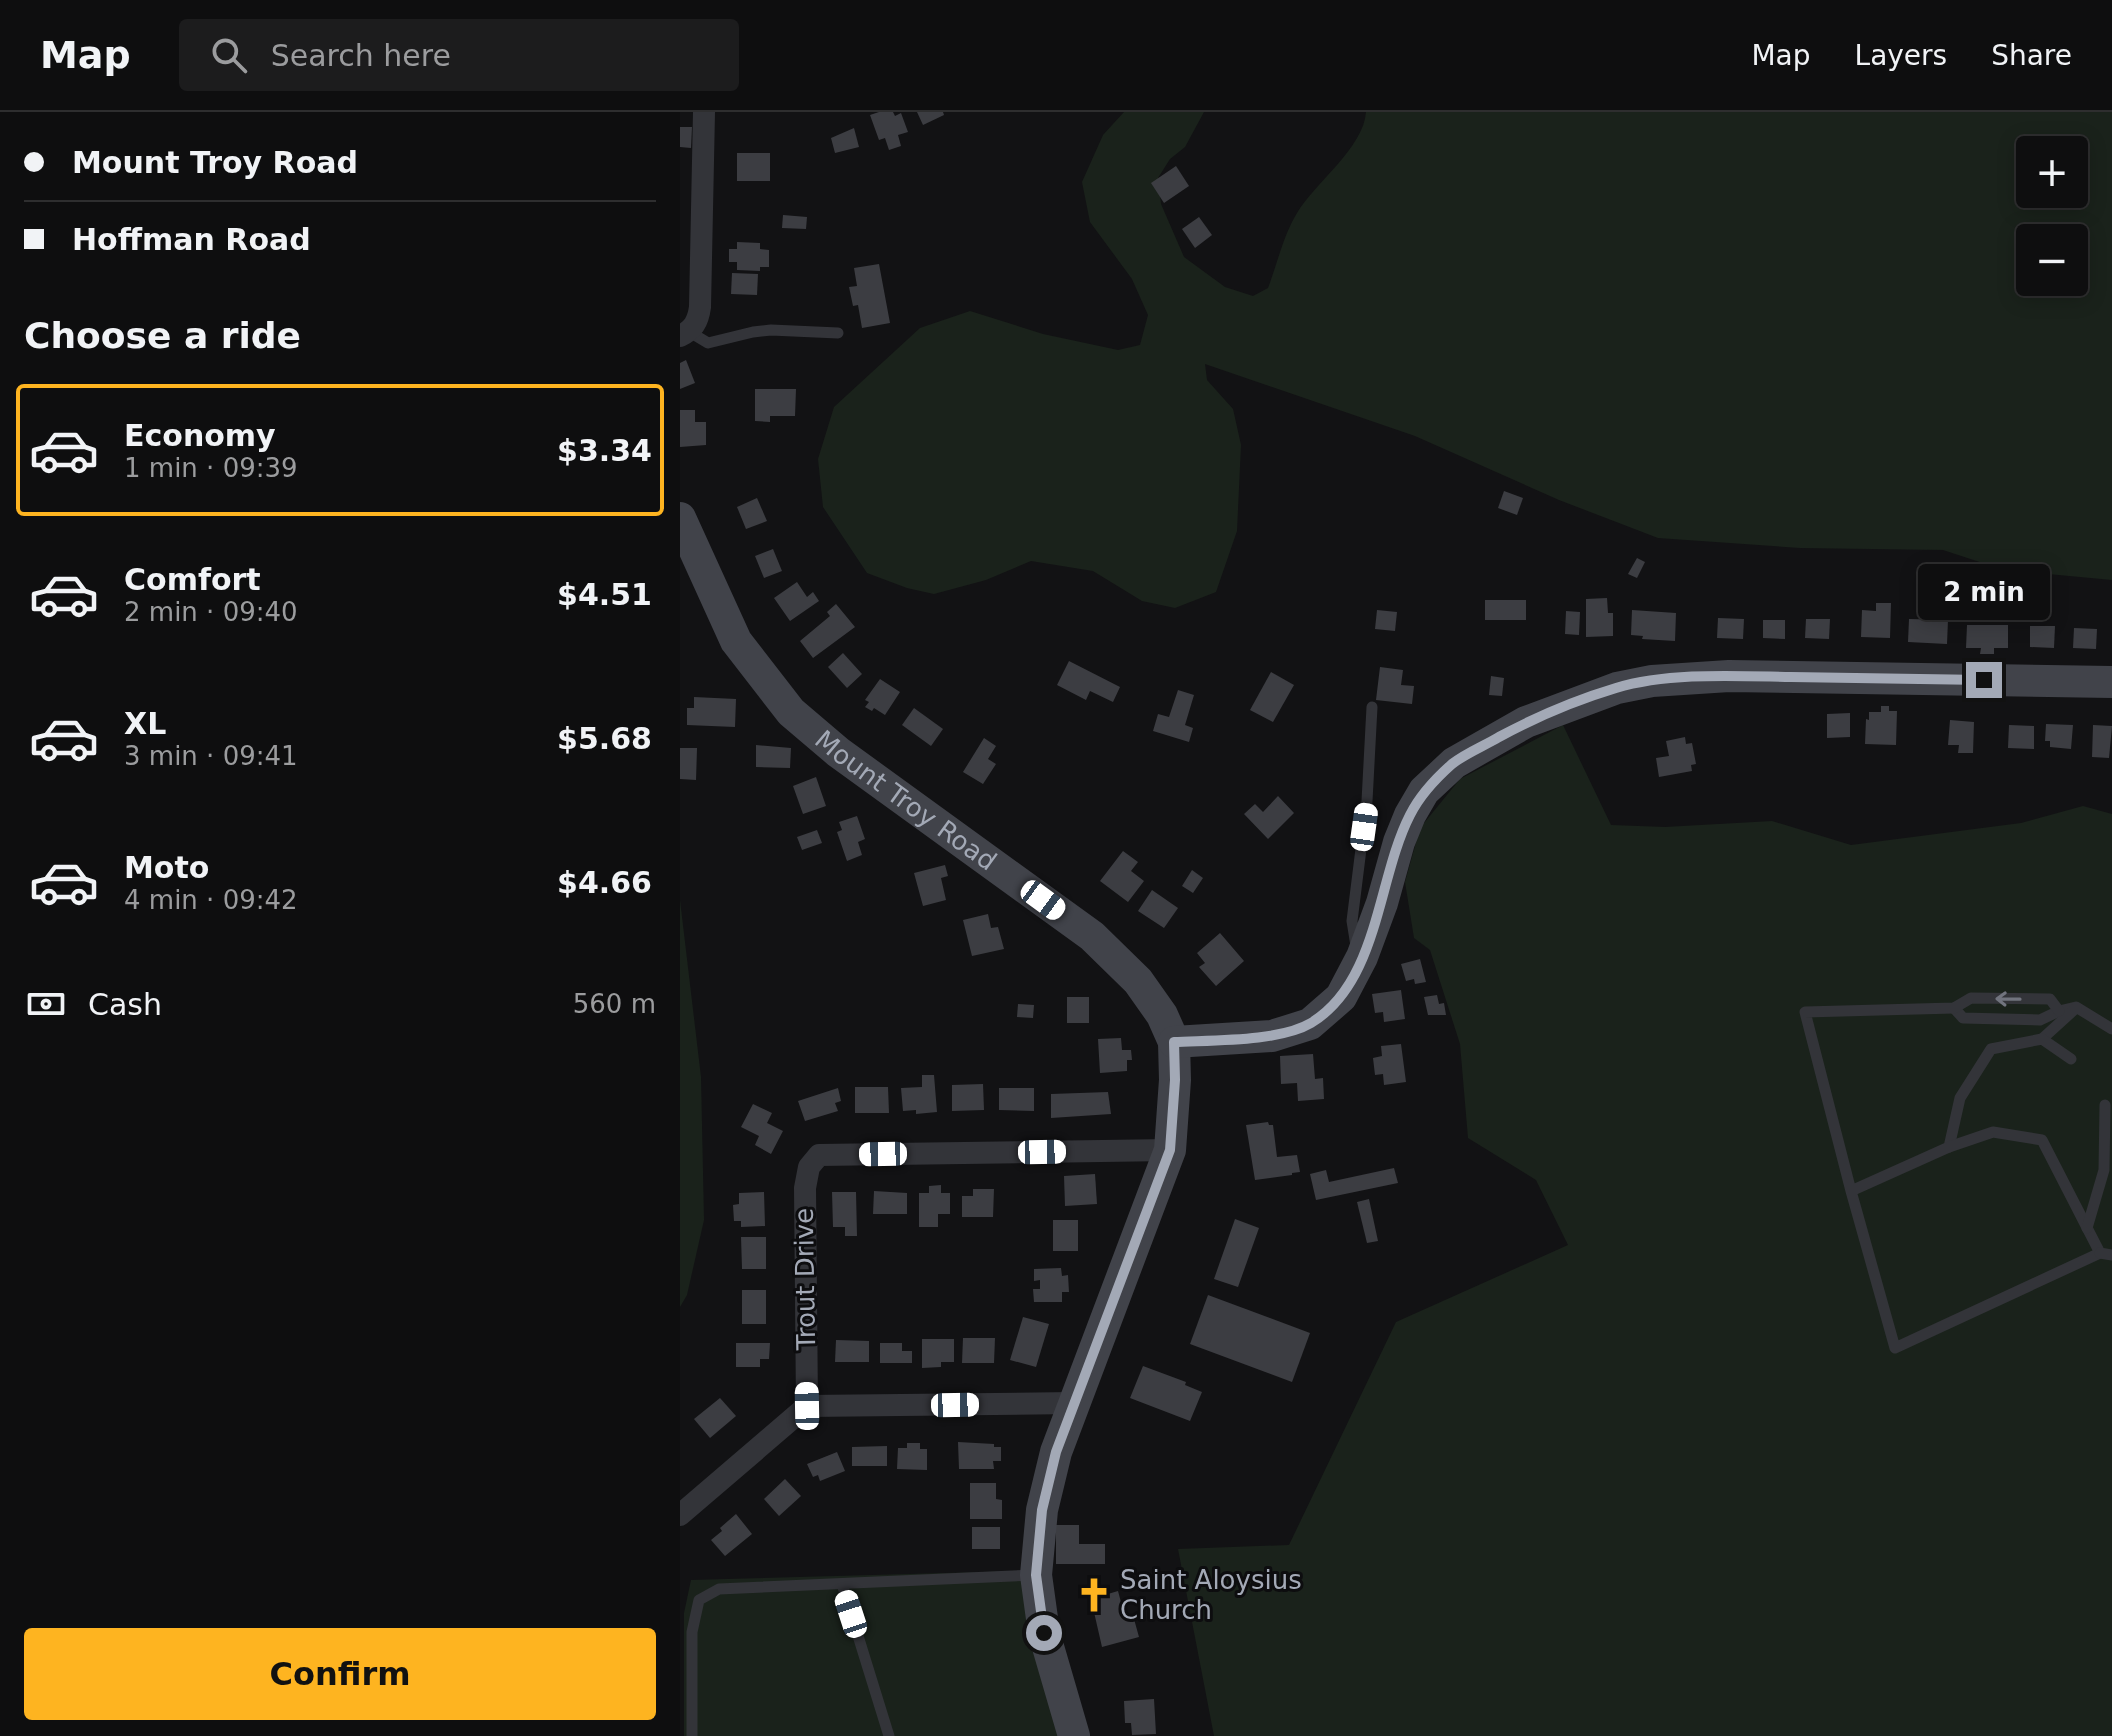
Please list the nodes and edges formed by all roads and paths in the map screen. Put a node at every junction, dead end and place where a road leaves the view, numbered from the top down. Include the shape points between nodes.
1 (704, 112) edge
2 (684, 333) edge
3 (838, 333) dead end
4 (680, 518) edge
5 (2112, 682) edge
6 (1372, 707) dead end
7 (1362, 957) junction
8 (2076, 1007) junction
9 (1954, 1008) junction
10 (2059, 1011) junction
11 (2112, 1029) edge
12 (2042, 1039) junction
13 (1174, 1042) junction
14 (2071, 1059) dead end
15 (2105, 1105) dead end
16 (1949, 1147) junction
17 (1170, 1150) junction
18 (1851, 1191) junction
19 (2087, 1228) junction
20 (2106, 1254) edge
21 (1074, 1403) junction
22 (807, 1406) junction
23 (680, 1515) edge
24 (1036, 1575) junction
25 (842, 1584) junction
26 (692, 1736) edge
27 (889, 1736) edge
28 (1074, 1736) edge

1 - 2 street via 700,307 698,320
2 - 3 lane via 708,343 771,330
4 - 13 street, Mount Troy Road via 736,641 791,712 838,752 1092,936 1152,998
5 - 7 street via 1729,676 1617,688 1526,722 1454,763 1424,791 1399,842
6 - 7 lane via 1352,921
7 - 13 street via 1341,997 1310,1024 1272,1036
8 - 10 lane
8 - 11 lane
8 - 12 lane
9 - 10 lane via 1963,1018 2040,1020
10 -> 9 lane via 2050,999 1971,998
9 - 18 lane via 1805,1012
12 - 14 lane
12 - 16 lane via 1991,1049 1960,1098
13 - 17 street, Mount Troy Road
15 - 19 lane via 2104,1170
16 - 18 lane
16 - 19 lane via 1993,1132 2042,1140
17 - 21 street, Mount Troy Road
17 - 22 street, Trout Drive via 819,1155 809,1167 805,1188
18 - 20 lane via 1895,1348
19 - 20 lane
21 - 22 street
21 - 24 street, Mount Troy Road via 1042,1510
22 - 23 street
24 - 25 lane
24 - 28 street, Mount Troy Road via 1044,1633
25 - 26 lane via 719,1589 699,1600 692,1632
25 - 27 lane

